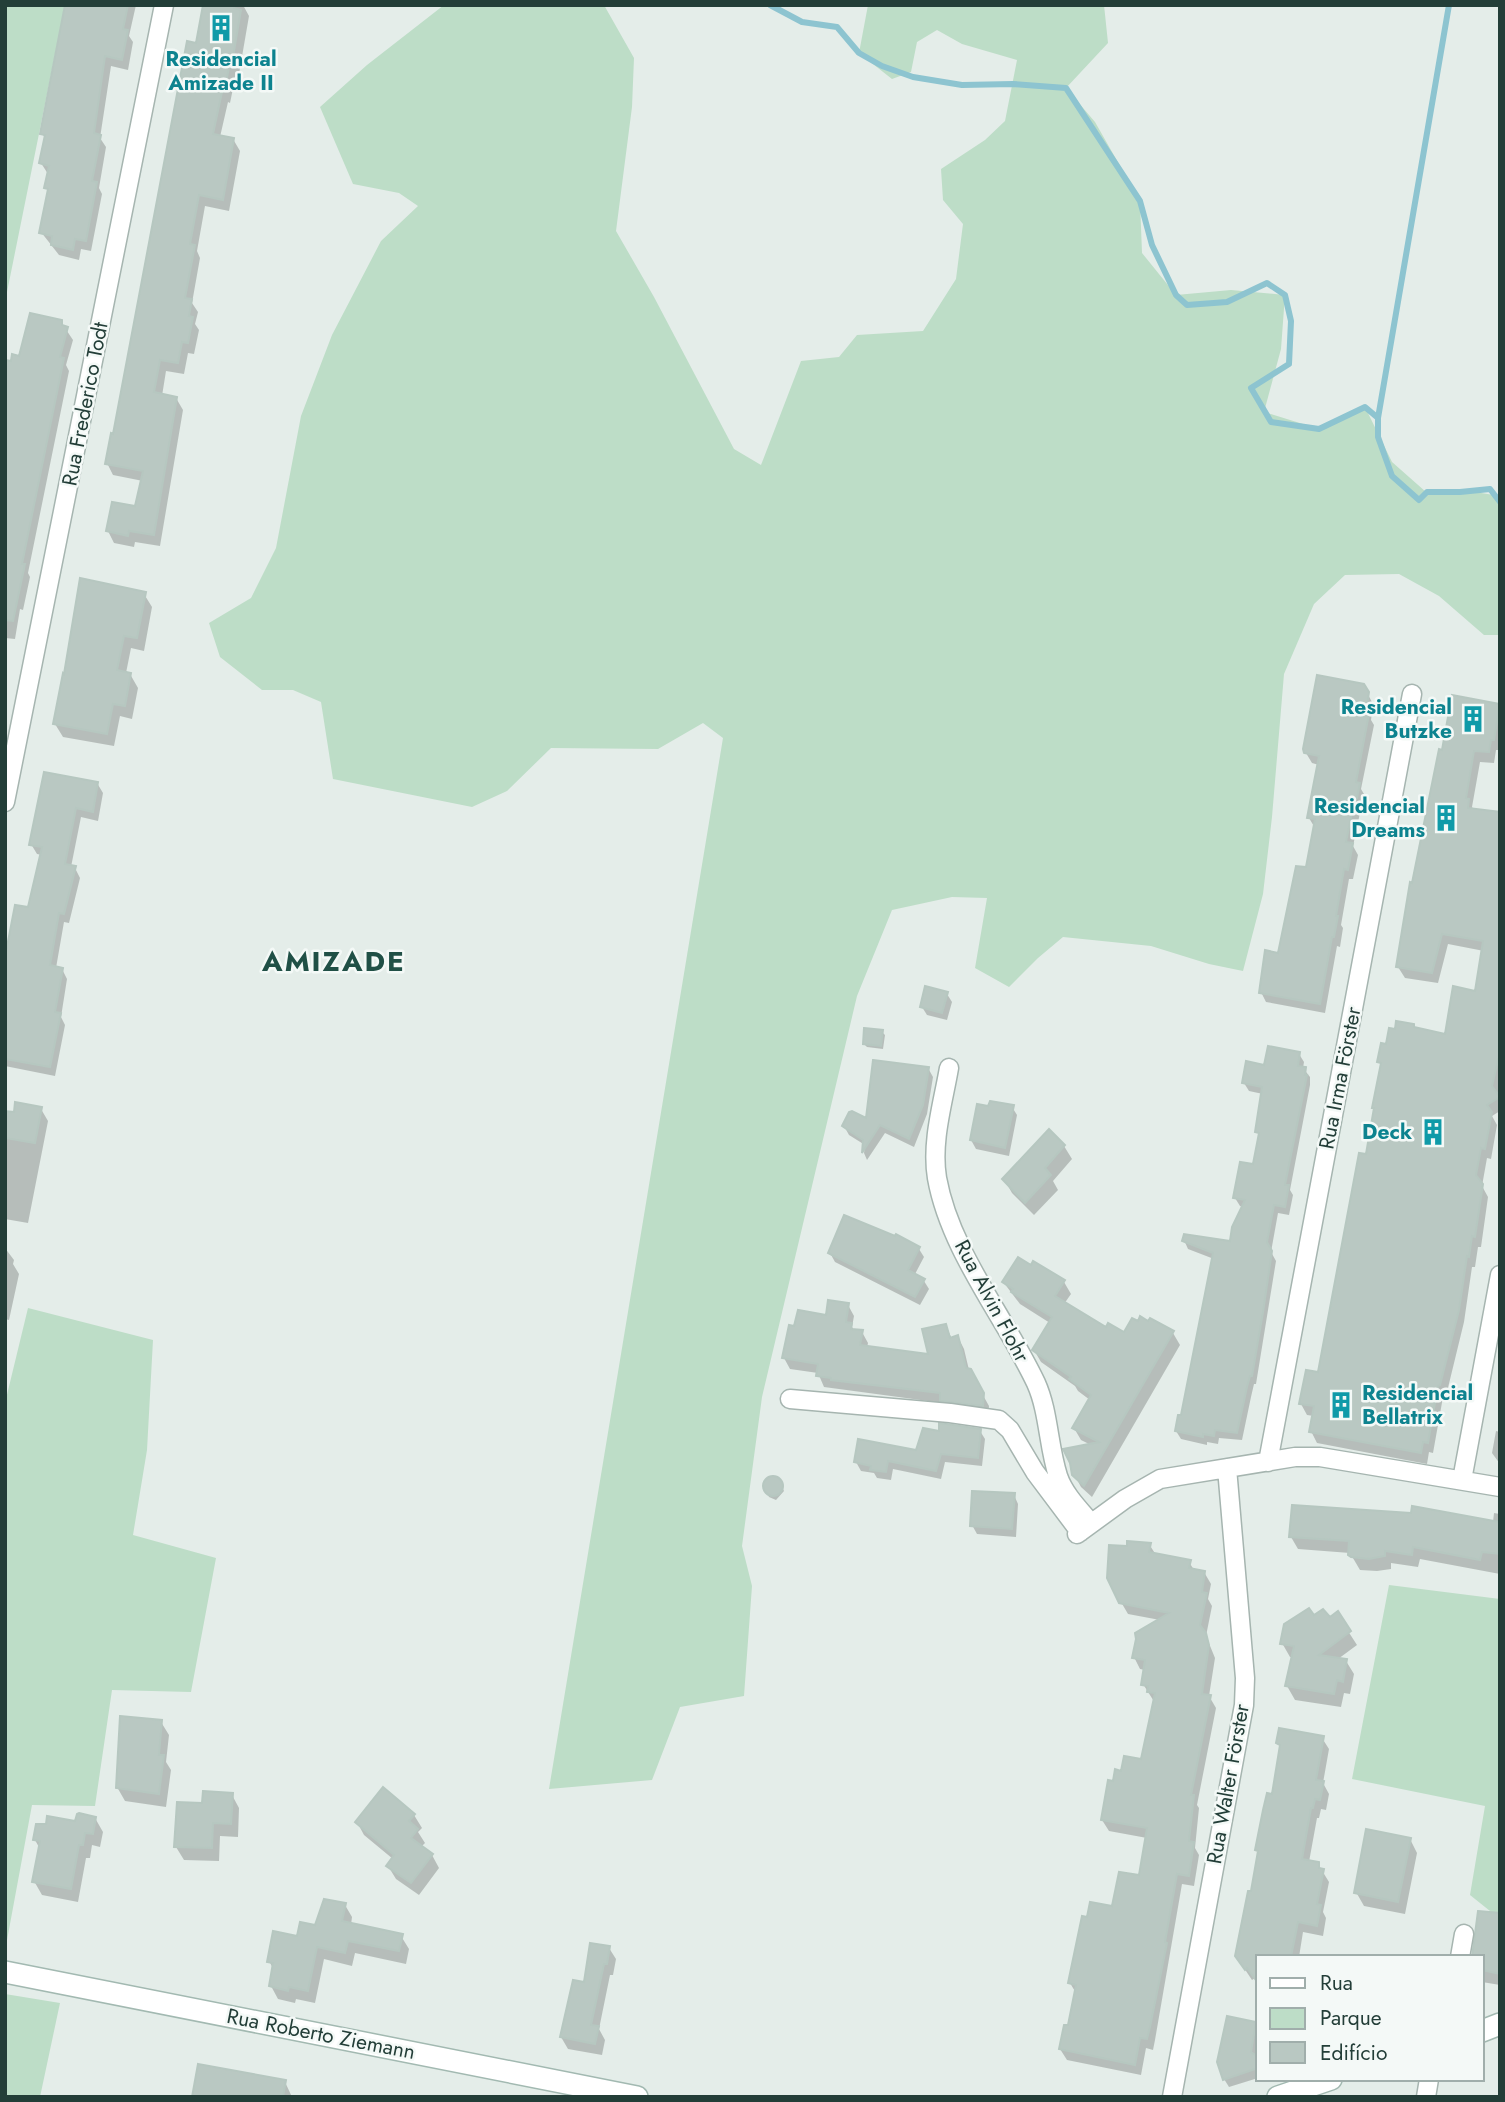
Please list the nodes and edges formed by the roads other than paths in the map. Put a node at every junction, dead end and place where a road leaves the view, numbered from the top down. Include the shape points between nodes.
1 (164, 5) edge
2 (1412, 694) dead end
3 (5, 802) edge
4 (949, 1068) dead end
5 (1500, 1275) edge
6 (790, 1399) dead end
7 (1268, 1462) junction
8 (1227, 1468) junction
9 (1462, 1480) junction
10 (1500, 1487) edge
11 (1082, 1530) junction
12 (1464, 1934) dead end
13 (1460, 1955) edge
14 (5, 1972) edge
15 (1325, 2081) edge
16 (577, 2091) edge
17 (600, 2093) edge
18 (637, 2097) edge
19 (1172, 2097) edge
20 (1278, 2097) edge

1 - 3 street, Rua Frederico Todt
2 - 7 street, Rua Irma Förster
4 - 11 street, Rua Alvin Flohr via 936,1140 937,1178 982,1287 1037,1385 1058,1477
5 - 9 street
6 - 11 street via 999,1420
7 - 8 street
7 - 9 street via 1320,1457
8 - 11 street via 1160,1479
8 - 19 street, Rua Walter Förster via 1244,1705
9 - 10 street
12 - 13 street
14 - 16 main road, Rua Roberto Ziemann
15 - 20 main road
16 - 17 main road, Rua Roberto Ziemann
17 - 18 main road, Rua Roberto Ziemann

